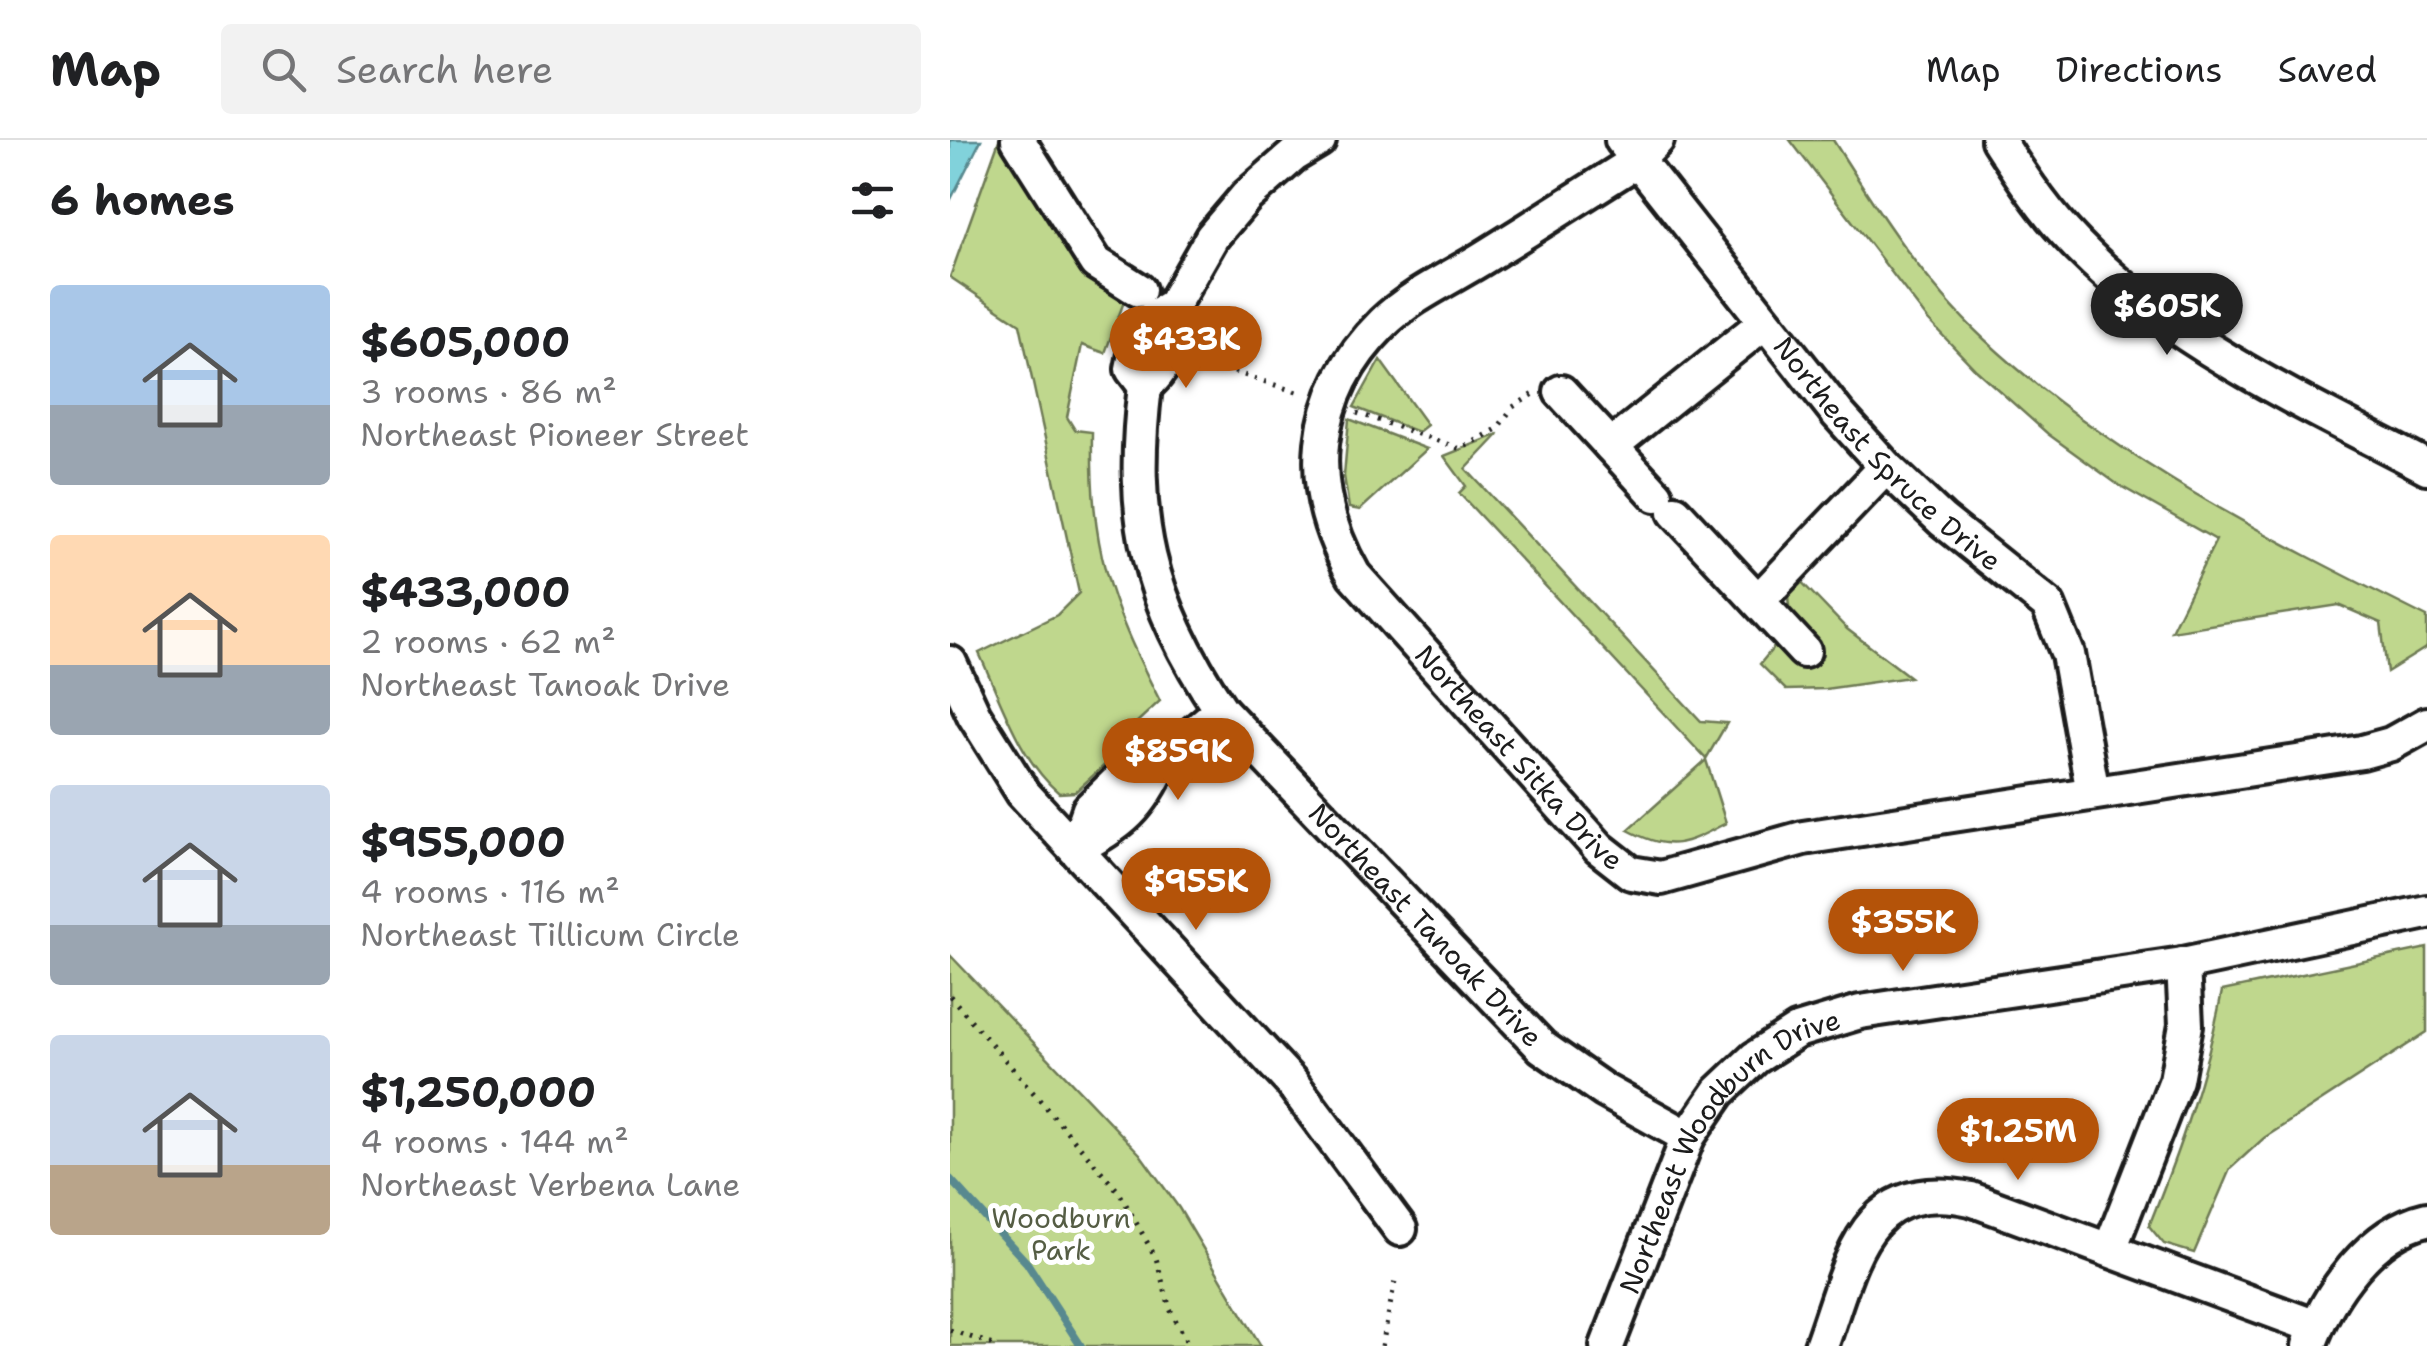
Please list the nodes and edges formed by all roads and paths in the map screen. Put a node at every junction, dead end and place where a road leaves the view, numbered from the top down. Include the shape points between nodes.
1 (1018, 140) edge
2 (1319, 140) edge
3 (1998, 140) edge
4 (1638, 147) edge
5 (1271, 153) edge
6 (1139, 290) dead end
7 (1173, 305) junction
8 (1764, 323) junction
9 (1170, 352) junction
10 (1145, 386) junction
11 (1561, 392) joint
12 (1306, 395) dead end
13 (1343, 407) dead end
14 (1611, 446) junction
15 (2427, 466) edge
16 (1886, 467) junction
17 (1758, 601) junction
18 (1804, 650) dead end
19 (950, 663) edge
20 (1221, 710) junction
21 (2427, 724) edge
22 (2093, 793) junction
23 (1075, 849) junction
24 (2427, 912) edge
25 (2183, 964) junction
26 (950, 996) edge
27 (1688, 1137) junction
28 (2427, 1219) edge
29 (1400, 1229) dead end
30 (2110, 1249) junction
31 (1396, 1276) dead end
32 (950, 1330) edge
33 (2312, 1336) edge
34 (997, 1346) edge
35 (1189, 1346) edge
36 (1382, 1346) edge
37 (1607, 1346) edge
38 (1821, 1346) edge

1 - 6 street via 1096,263
2 - 5 street, Northeast Tanoak Drive
3 - 15 street via 2064,232 2134,294 2206,348
4 - 8 street, Northeast Spruce Drive
4 - 22 street, Northeast Sitka Drive via 1385,320 1350,360 1330,402 1319,455 1323,505 1354,575 1599,848 1631,874 1661,878 1802,838
5 - 7 street, Northeast Tanoak Drive
7 - 9 street, Northeast Tanoak Drive
7 - 10 street, Northeast Tanoak Drive via 1149,320 1138,340 1132,368
8 - 14 street
8 - 16 street, Northeast Spruce Drive
9 - 10 street, Northeast Tanoak Drive via 1161,373
9 - 12 path
10 - 20 street, Northeast Tanoak Drive via 1137,448 1142,534 1166,615
11 - 13 path via 1550,383 1513,408 1497,429 1461,448
11 - 14 street
14 - 17 street
16 - 17 street
16 - 22 street, Northeast Spruce Drive via 2048,605 2068,654
17 - 18 street
19 - 23 street via 974,716 1023,793
20 - 23 street via 1163,759 1146,799 1116,827
20 - 27 street, Northeast Tanoak Drive via 1542,1046
21 - 22 street, Northeast Sitka Drive via 2362,752
23 - 29 street via 1292,1083
24 - 25 street, Northeast Woodburn Drive
25 - 27 street, Northeast Woodburn Drive via 1860,1012 1797,1032 1719,1092
25 - 30 street via 2186,1025 2176,1080
26 - 35 path via 1118,1192 1156,1258
27 - 37 street, Northeast Woodburn Drive
28 - 33 street via 2402,1225 2359,1262
30 - 33 street
30 - 38 street via 1971,1199 1940,1192 1907,1197 1862,1234
31 - 36 path
32 - 34 path

